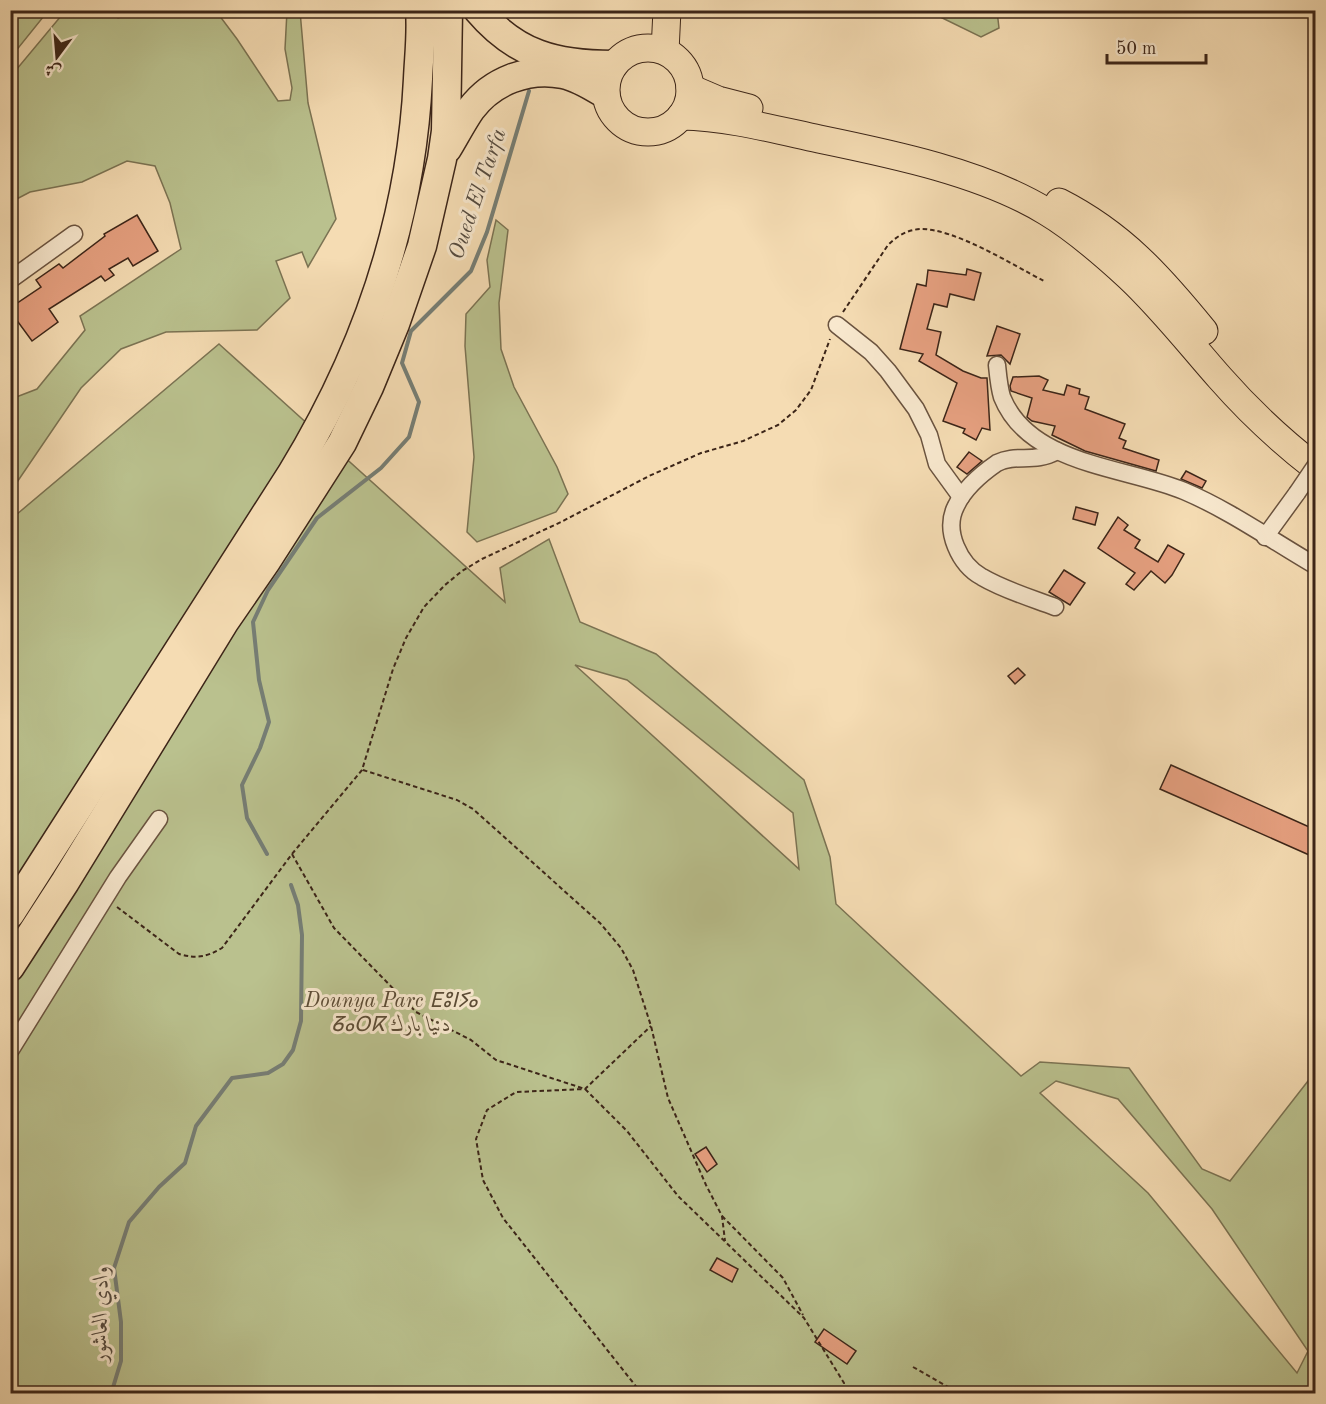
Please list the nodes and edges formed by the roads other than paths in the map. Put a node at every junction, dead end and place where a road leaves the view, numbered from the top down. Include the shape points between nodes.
1 (448, 10) edge
2 (478, 10) edge
3 (652, 10) edge
4 (667, 10) edge
5 (420, 13) edge
6 (654, 49) junction
7 (613, 65) junction
8 (690, 88) junction
9 (605, 94) junction
10 (681, 116) junction
11 (442, 159) junction
12 (74, 234) dead end
13 (10, 280) edge
14 (837, 325) road end
15 (997, 365) dead end
16 (1316, 449) edge
17 (1057, 451) junction
18 (1316, 466) edge
19 (961, 497) junction
20 (1265, 537) junction
21 (1316, 566) edge
22 (1055, 607) dead end
23 (159, 819) dead end
24 (10, 914) edge
25 (10, 967) edge
26 (10, 1051) edge

1 - 11 highway
2 - 7 highway via 502,35 535,54 572,64
3 - 6 highway
4 - 6 highway
5 - 24 highway via 415,122 403,201 380,289 348,371 298,463
6 - 7 highway via 631,51
6 - 8 highway via 683,66
7 - 9 highway
8 - 10 highway
8 - 16 highway via 735,105 897,139 956,157 1007,175 1076,210 1122,242 1161,279 1286,426
9 - 10 highway via 612,113 636,130 665,128
9 - 11 highway via 563,74 537,72 512,78 483,95
10 - 18 highway via 733,120 884,153 986,184 1048,213 1130,278 1241,400 1286,444
11 - 25 highway via 422,246 369,387 342,443 225,621
12 - 13 street
14 - 19 street via 888,371 916,409 937,464
15 - 17 street via 1003,398 1011,412 1032,435
17 - 19 street via 1042,458 1004,459 989,468
17 - 20 street via 1184,491
18 - 20 street, bridge
19 - 22 street via 952,522 958,552 967,566 982,577
20 - 21 street
23 - 26 street via 131,857

